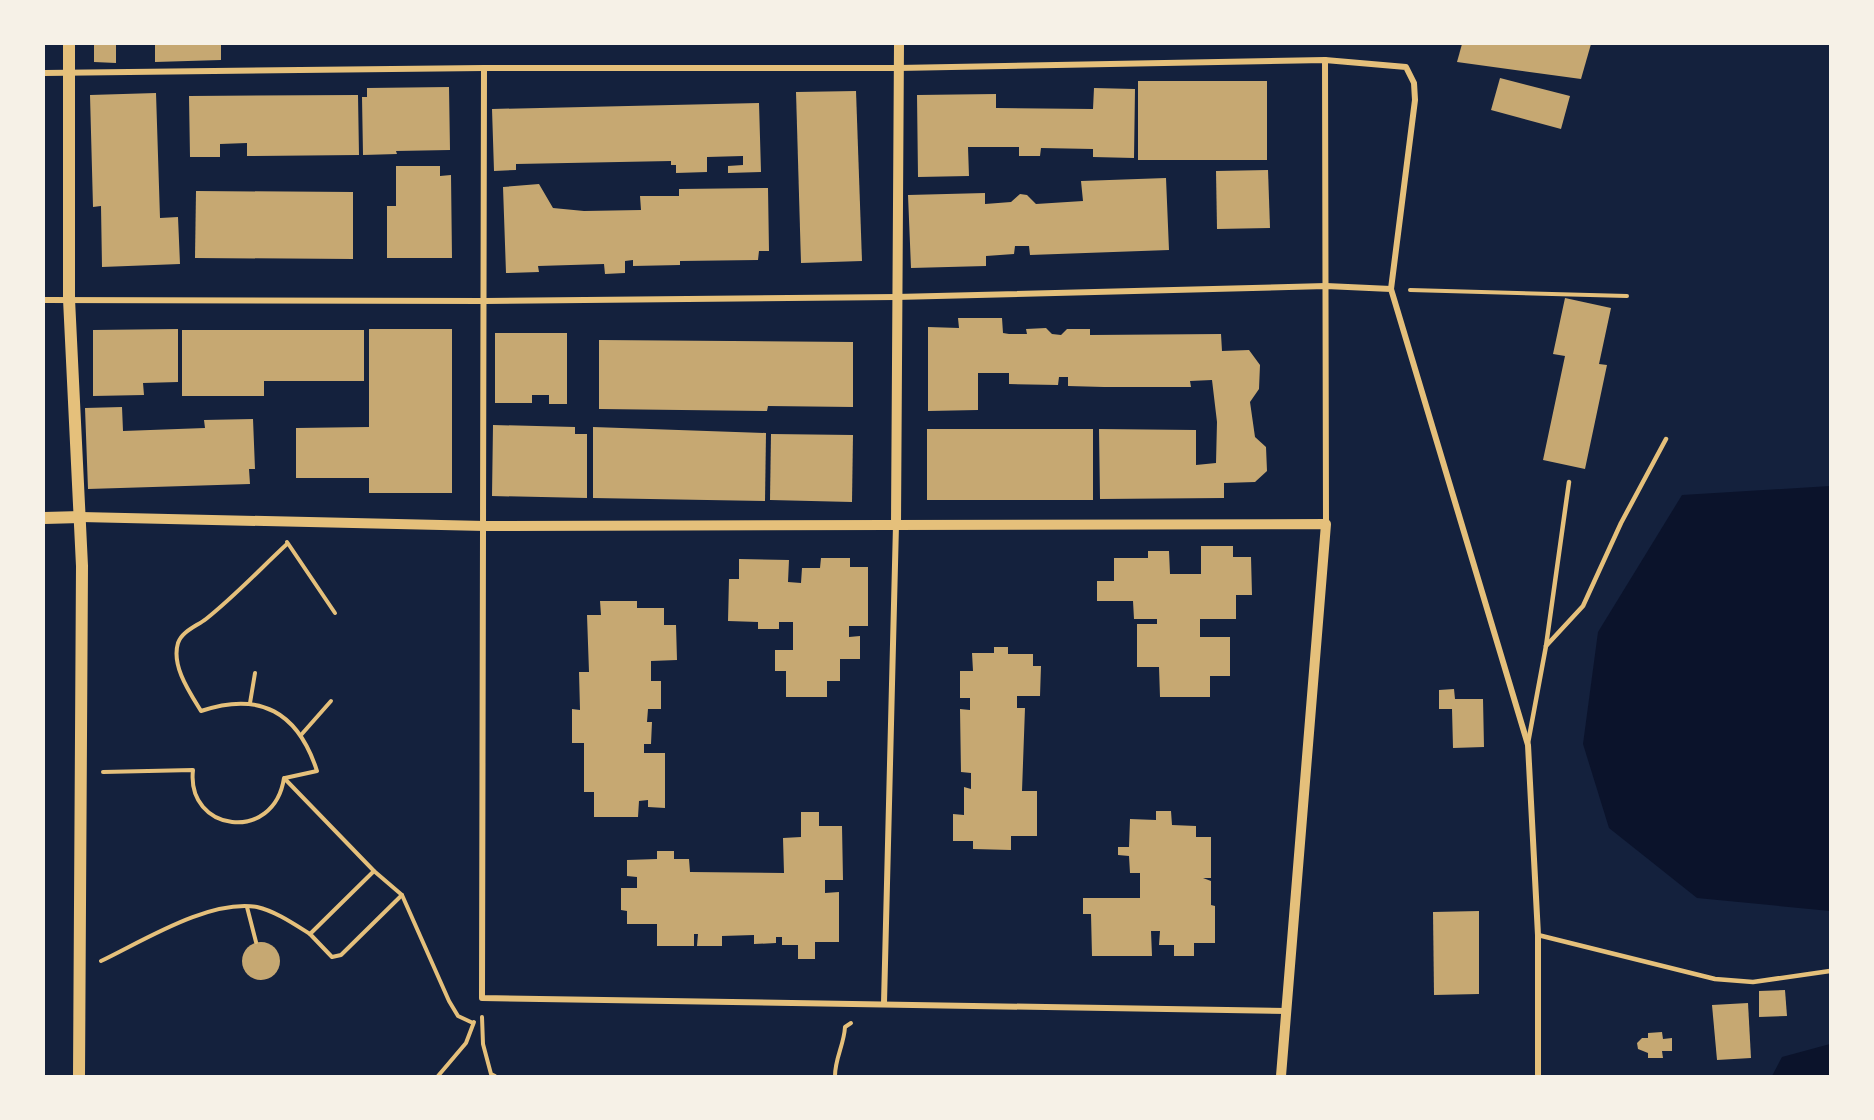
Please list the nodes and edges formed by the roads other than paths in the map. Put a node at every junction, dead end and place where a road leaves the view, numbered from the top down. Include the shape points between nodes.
1 (69, 44) edge
2 (899, 44) edge
3 (1325, 60) junction
4 (484, 68) junction
5 (898, 68) junction
6 (44, 73) edge
7 (69, 74) junction
8 (1326, 286) junction
9 (1391, 289) junction
10 (896, 297) junction
11 (69, 299) junction
12 (44, 300) edge
13 (484, 301) junction
14 (1666, 440) dead end
15 (1569, 482) dead end
16 (81, 517) junction
17 (44, 518) edge
18 (1326, 524) junction
19 (896, 525) junction
20 (485, 526) junction
21 (1546, 646) junction
22 (1528, 745) junction
23 (1538, 935) junction
24 (1830, 971) edge
25 (884, 1003) junction
26 (1287, 1011) junction
27 (79, 1077) edge
28 (1281, 1077) edge
29 (1539, 1077) edge

1 - 7 main road
2 - 5 street
3 - 5 street
3 - 8 street
3 - 9 street via 1407,67 1414,83
4 - 5 street
4 - 7 street
4 - 13 street
5 - 10 street
6 - 7 street
7 - 11 main road
8 - 9 street
8 - 10 street
8 - 18 street
9 - 22 street
10 - 13 street
10 - 19 street
11 - 12 street
11 - 13 street
11 - 16 main road
13 - 20 street
14 - 21 lane via 1583,606
15 - 21 lane
16 - 17 main road
16 - 20 street
16 - 27 main road
18 - 19 street
18 - 26 street
19 - 20 street
19 - 25 street
20 - 25 street via 482,999
21 - 22 lane
22 - 23 street
23 - 24 lane via 1716,979 1753,982
23 - 29 street
25 - 26 street
26 - 28 street

